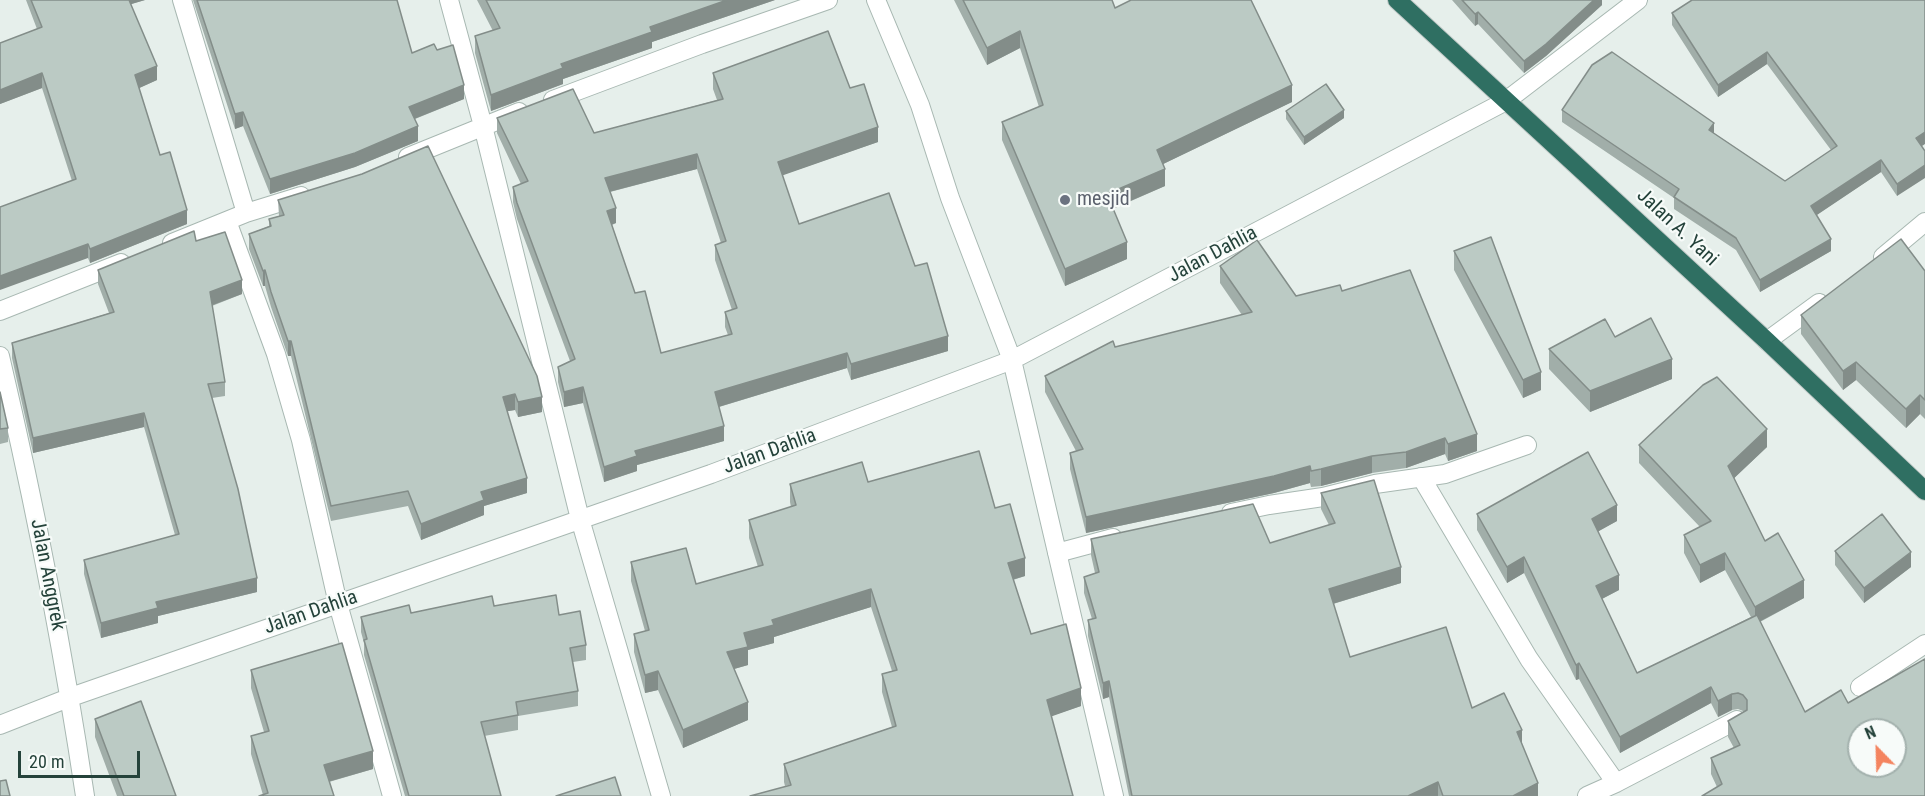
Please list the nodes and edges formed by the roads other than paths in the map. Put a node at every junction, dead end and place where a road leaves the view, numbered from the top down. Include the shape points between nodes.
1 (182, 0) edge
2 (449, 0) edge
3 (828, 0) edge
4 (876, 0) edge
5 (1397, 0) edge
6 (1638, 0) edge
7 (1506, 101) junction
8 (483, 126) junction
9 (390, 165) edge
10 (314, 192) edge
11 (246, 213) junction
12 (227, 220) junction
13 (1925, 222) edge
14 (1870, 267) edge
15 (1832, 294) edge
16 (0, 311) edge
17 (1767, 341) junction
18 (0, 356) edge
19 (1012, 360) junction
20 (1527, 446) dead end
21 (1421, 477) junction
22 (1925, 491) edge
23 (1216, 516) edge
24 (580, 519) junction
25 (1126, 536) edge
26 (1057, 552) junction
27 (338, 604) junction
28 (1925, 644) edge
29 (1860, 687) dead end
30 (71, 697) junction
31 (1737, 720) edge
32 (0, 725) edge
33 (1616, 783) junction
34 (86, 796) edge
35 (392, 796) edge
36 (661, 796) edge
37 (1114, 796) edge
38 (1587, 796) edge

1 - 11 street
2 - 8 street
3 - 8 street
4 - 19 street via 920,105 950,198
5 - 7 highway, Jalan A. Yani
6 - 7 street, Jalan Dahlia
7 - 17 highway, Jalan A. Yani
7 - 19 street, Jalan Dahlia
8 - 9 street
8 - 24 street
10 - 11 street
11 - 12 street
12 - 16 street
12 - 27 street via 276,354 301,440
13 - 14 street
15 - 17 street
17 - 22 highway, Jalan A. Yani
18 - 30 street, Jalan Anggrek
19 - 24 street, Jalan Dahlia via 711,474
19 - 26 street
20 - 21 street via 1477,465
21 - 23 street
21 - 33 street via 1529,659
24 - 27 street, Jalan Dahlia
24 - 36 street
25 - 26 street
26 - 37 street
27 - 30 street, Jalan Dahlia
27 - 35 street
28 - 29 street
30 - 32 street, Jalan Dahlia
30 - 34 street, Jalan Anggrek
31 - 33 street
33 - 38 street

